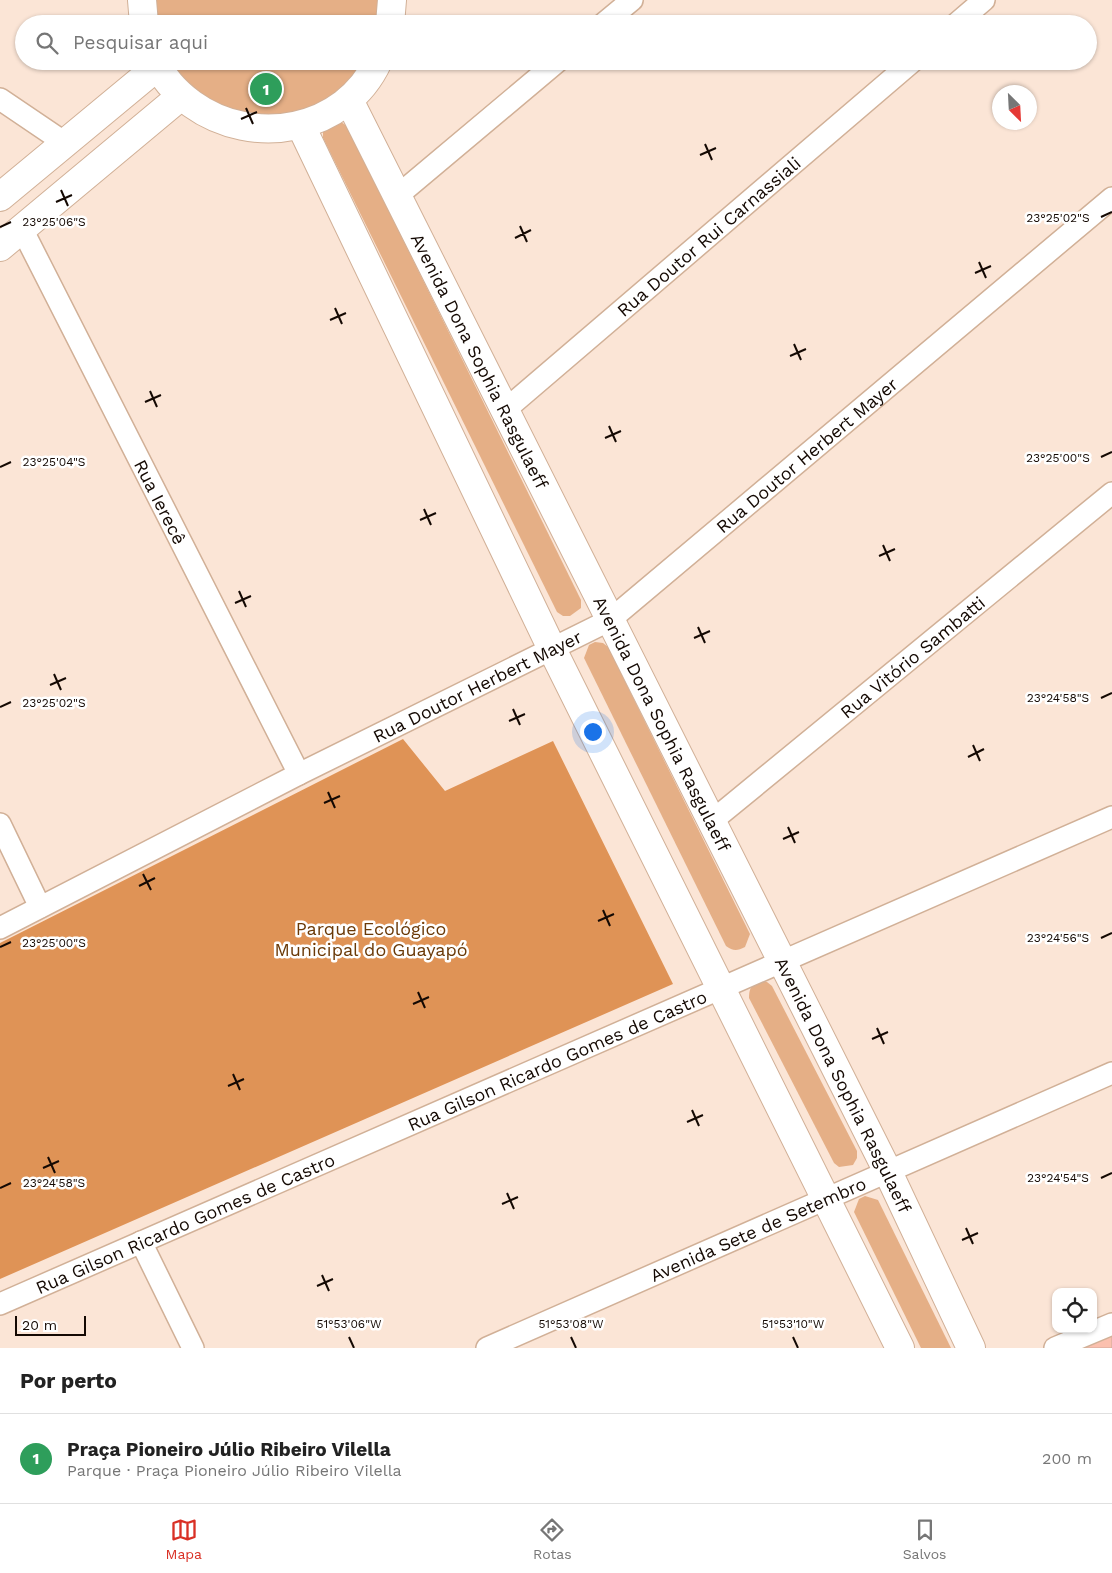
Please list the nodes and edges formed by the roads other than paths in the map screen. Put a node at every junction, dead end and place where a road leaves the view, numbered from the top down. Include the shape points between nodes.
1 (142, 0) edge
2 (392, 0) edge
3 (632, 0) edge
4 (984, 0) edge
5 (143, 15) edge
6 (391, 15) edge
7 (614, 15) edge
8 (966, 15) edge
9 (150, 70) edge
10 (162, 70) edge
11 (374, 70) edge
12 (547, 70) edge
13 (902, 70) edge
14 (181, 96) junction
15 (0, 100) edge
16 (348, 100) junction
17 (300, 126) junction
18 (65, 143) junction
19 (0, 197) edge
20 (396, 197) junction
21 (1112, 198) edge
22 (22, 230) junction
23 (0, 247) edge
24 (504, 411) junction
25 (1112, 493) edge
26 (610, 620) junction
27 (552, 649) junction
28 (300, 774) junction
29 (1112, 817) edge
30 (712, 821) junction
31 (0, 824) edge
32 (40, 907) junction
33 (0, 928) edge
34 (783, 962) junction
35 (721, 989) junction
36 (1112, 1073) edge
37 (888, 1172) junction
38 (826, 1199) junction
39 (141, 1242) junction
40 (0, 1304) edge
41 (1112, 1324) edge
42 (193, 1348) edge
43 (487, 1348) edge
44 (900, 1348) edge
45 (971, 1348) edge
46 (1055, 1348) edge

1 - 5 street
2 - 6 street
3 - 7 street
4 - 8 street
9 - 18 street
10 - 14 street
11 - 16 street
12 - 20 street
13 - 24 street, Rua Doutor Rui Carnassiali
14 - 17 street via 207,115 237,126 268,130
14 - 22 street
15 - 18 street
16 - 17 street via 326,115
16 - 20 street, Avenida Dona Sophia Rasgulaeff
17 - 27 street
18 - 19 street
20 - 24 street, Avenida Dona Sophia Rasgulaeff
21 - 26 street, Rua Doutor Herbert Mayer
22 - 23 street
22 - 28 street, Rua Ierecê
24 - 26 street, Avenida Dona Sophia Rasgulaeff
25 - 30 street, Rua Vitório Sambatti
26 - 27 street, Rua Doutor Herbert Mayer
26 - 30 street, Avenida Dona Sophia Rasgulaeff
27 - 28 street, Rua Doutor Herbert Mayer
27 - 35 street
28 - 32 street, Rua Doutor Herbert Mayer
29 - 34 street, Rua Gilson Ricardo Gomes de Castro
30 - 34 street, Avenida Dona Sophia Rasgulaeff
31 - 32 street
32 - 33 street, Rua Doutor Herbert Mayer
34 - 35 street, Rua Gilson Ricardo Gomes de Castro
34 - 37 street, Avenida Dona Sophia Rasgulaeff
35 - 38 street
35 - 39 street, Rua Gilson Ricardo Gomes de Castro
36 - 37 street, Avenida Sete de Setembro
37 - 38 street, Avenida Sete de Setembro
37 - 45 street, Avenida Dona Sophia Rasgulaeff
38 - 43 street, Avenida Sete de Setembro
38 - 44 street
39 - 40 street, Rua Gilson Ricardo Gomes de Castro
39 - 42 street
41 - 46 street

